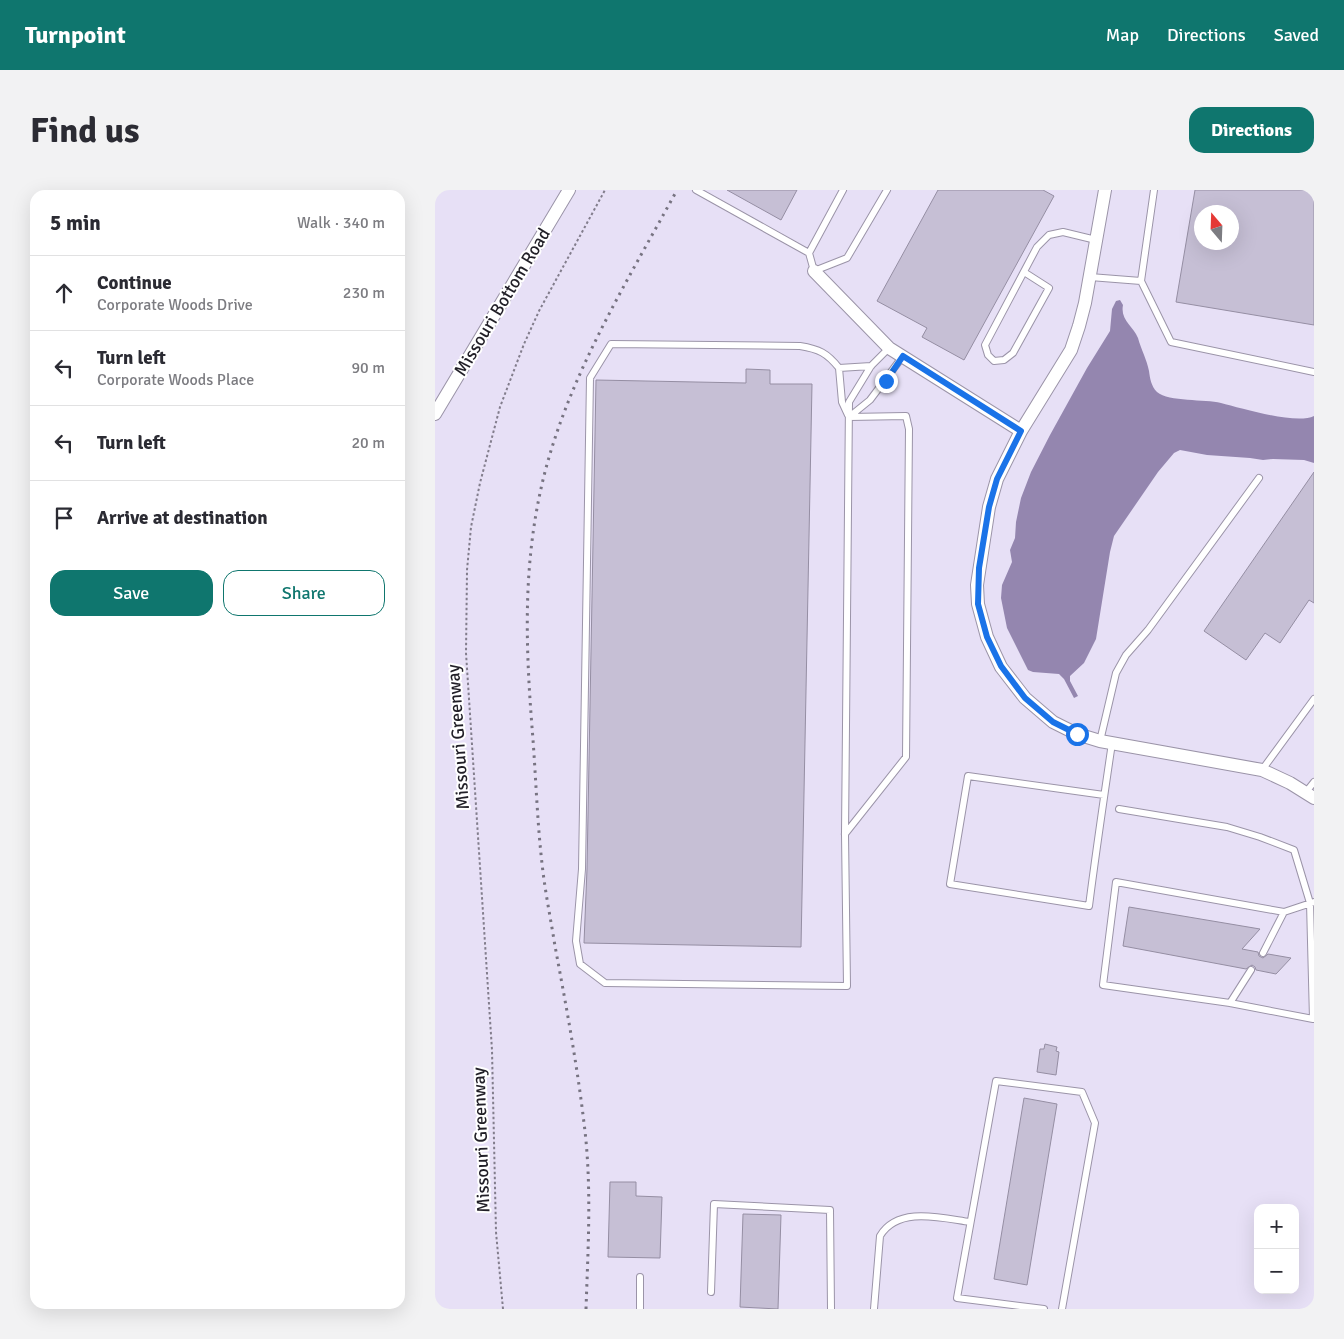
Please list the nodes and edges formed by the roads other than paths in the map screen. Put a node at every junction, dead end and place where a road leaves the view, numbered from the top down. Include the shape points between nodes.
1 (569, 190) edge
2 (696, 190) edge
3 (843, 190) edge
4 (887, 190) edge
5 (1105, 190) edge
6 (1154, 190) edge
7 (1097, 240) junction
8 (809, 253) junction
9 (813, 271) junction
10 (1024, 272) junction
11 (1090, 277) junction
12 (1141, 281) junction
13 (889, 348) junction
14 (903, 356) junction
15 (871, 366) junction
16 (839, 368) junction
17 (1314, 372) edge
18 (435, 414) edge
19 (849, 417) junction
20 (1021, 431) junction
21 (1259, 478) dead end
22 (1314, 699) edge
23 (1106, 742) junction
24 (1263, 770) junction
25 (1314, 782) edge
26 (1310, 795) edge
27 (1104, 796) junction
28 (1119, 809) dead end
29 (845, 834) junction
30 (1312, 903) edge
31 (1283, 912) junction
32 (1263, 953) dead end
33 (1251, 970) dead end
34 (1229, 1003) junction
35 (970, 1222) junction
36 (640, 1277) dead end
37 (711, 1292) dead end
38 (640, 1309) edge
39 (831, 1309) edge
40 (873, 1309) edge
41 (1044, 1309) edge
42 (1062, 1309) edge

1 - 18 street, Missouri Bottom Road
2 - 8 lane
3 - 8 lane
4 - 9 lane via 847,258
5 - 7 street
6 - 12 lane
7 - 10 lane via 1063,232 1049,234 1037,247
7 - 11 street
8 - 9 lane
9 - 13 street
10 - 10 lane via 985,345 987,355 994,361 1004,360 1013,353 1049,288
11 - 12 lane
11 - 20 street via 1071,350
12 - 17 lane via 1171,342
13 - 14 street
13 - 15 lane
14 - 19 lane via 870,400
14 - 20 street
15 - 16 lane
15 - 19 lane via 849,402
16 - 19 lane via 842,402
16 - 29 lane via 829,356 815,348 799,346 611,344 590,378 582,869 576,941 580,964 605,982 847,986
19 - 29 lane
19 - 29 lane via 905,416 909,429 907,737 906,757
20 - 23 street via 997,479 989,507 979,568 978,604 987,637 1001,666 1025,698 1053,722 1077,734
21 - 23 lane via 1116,672
22 - 24 lane
23 - 24 street
23 - 27 lane
24 - 26 street
25 - 26 lane
27 - 27 lane via 1089,906 950,884 968,776
28 - 30 lane via 1227,827 1294,850
30 - 31 lane
30 - 34 lane via 1313,1019
31 - 32 lane
31 - 34 lane via 1116,882 1103,985
33 - 34 lane
35 - 40 lane via 912,1217 884,1228 880,1236
35 - 41 lane via 957,1298
35 - 42 lane via 996,1081 1082,1092 1095,1123
36 - 38 lane
37 - 39 lane via 714,1204 830,1210

